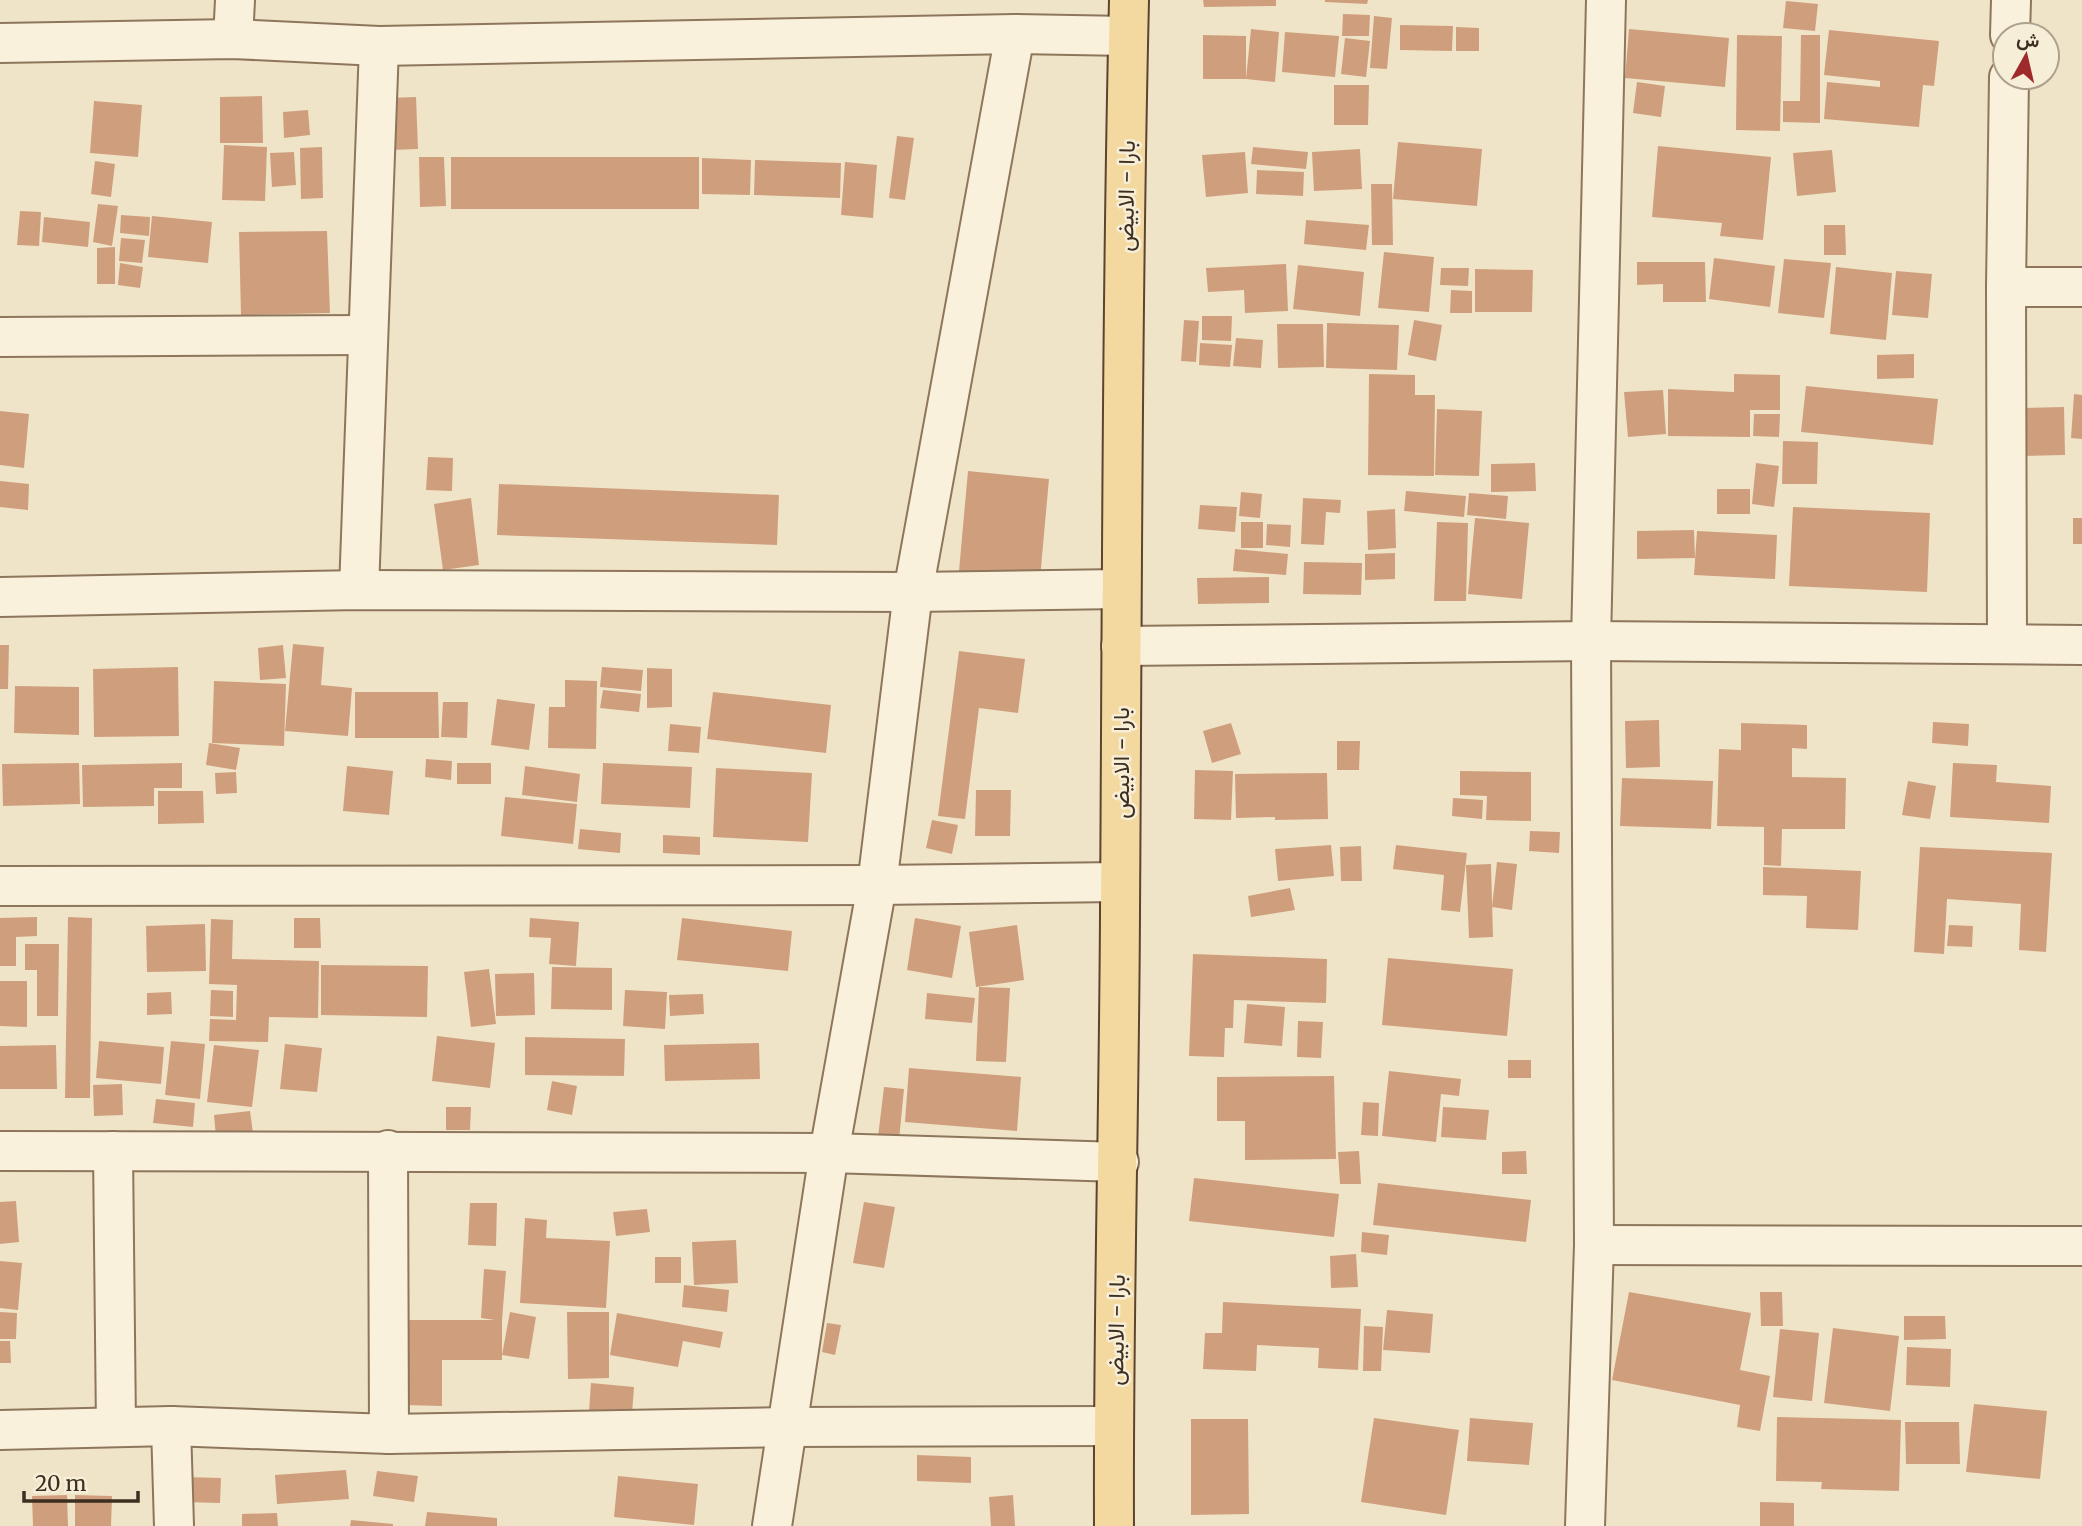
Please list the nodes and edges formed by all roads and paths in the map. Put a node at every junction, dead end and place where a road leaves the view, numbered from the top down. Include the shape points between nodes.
1 (235, 0) edge
2 (1606, 0) edge
3 (2011, 0) edge
4 (1129, 18) edge
5 (2010, 21) edge
6 (1015, 34) junction
7 (233, 39) junction
8 (0, 43) edge
9 (379, 46) junction
10 (2009, 91) edge
11 (2006, 287) junction
12 (2082, 287) edge
13 (368, 335) junction
14 (0, 337) edge
15 (1121, 589) junction
16 (359, 590) junction
17 (912, 592) junction
18 (0, 597) edge
19 (1591, 641) junction
20 (2007, 644) junction
21 (2082, 645) edge
22 (1121, 646) junction
23 (1121, 882) junction
24 (877, 885) junction
25 (0, 886) edge
26 (388, 1150) junction
27 (0, 1151) edge
28 (113, 1151) junction
29 (829, 1153) junction
30 (1119, 1161) junction
31 (1594, 1245) junction
32 (2082, 1246) edge
33 (171, 1426) junction
34 (1114, 1426) junction
35 (116, 1427) junction
36 (787, 1427) junction
37 (0, 1430) edge
38 (389, 1434) junction
39 (174, 1526) edge
40 (772, 1526) edge
41 (1114, 1526) edge
42 (1585, 1526) edge

1 - 7 street
2 - 19 street
3 - 5 street
4 - 6 street
4 - 15 main road, بارا - الابيض
6 - 9 street
6 - 17 street
7 - 8 street
7 - 9 street
9 - 13 street
10 - 11 street
11 - 12 street
11 - 20 street
13 - 14 street
13 - 16 street
15 - 17 street
15 - 22 main road, بارا - الابيض
16 - 17 street
16 - 18 street
17 - 24 street
19 - 20 street
19 - 22 street
19 - 31 street
20 - 21 street
22 - 23 main road, بارا - الابيض
23 - 24 street
23 - 30 main road, بارا - الابيض
24 - 25 street
24 - 29 street
26 - 28 street
26 - 29 street
26 - 38 street
27 - 28 street
28 - 35 street
29 - 30 street
29 - 36 street
30 - 34 main road, بارا - الابيض
31 - 32 street
31 - 42 street
33 - 35 street
33 - 38 street
33 - 39 street
34 - 36 street
34 - 41 main road, بارا - الابيض
35 - 37 street
36 - 38 street
36 - 40 street

